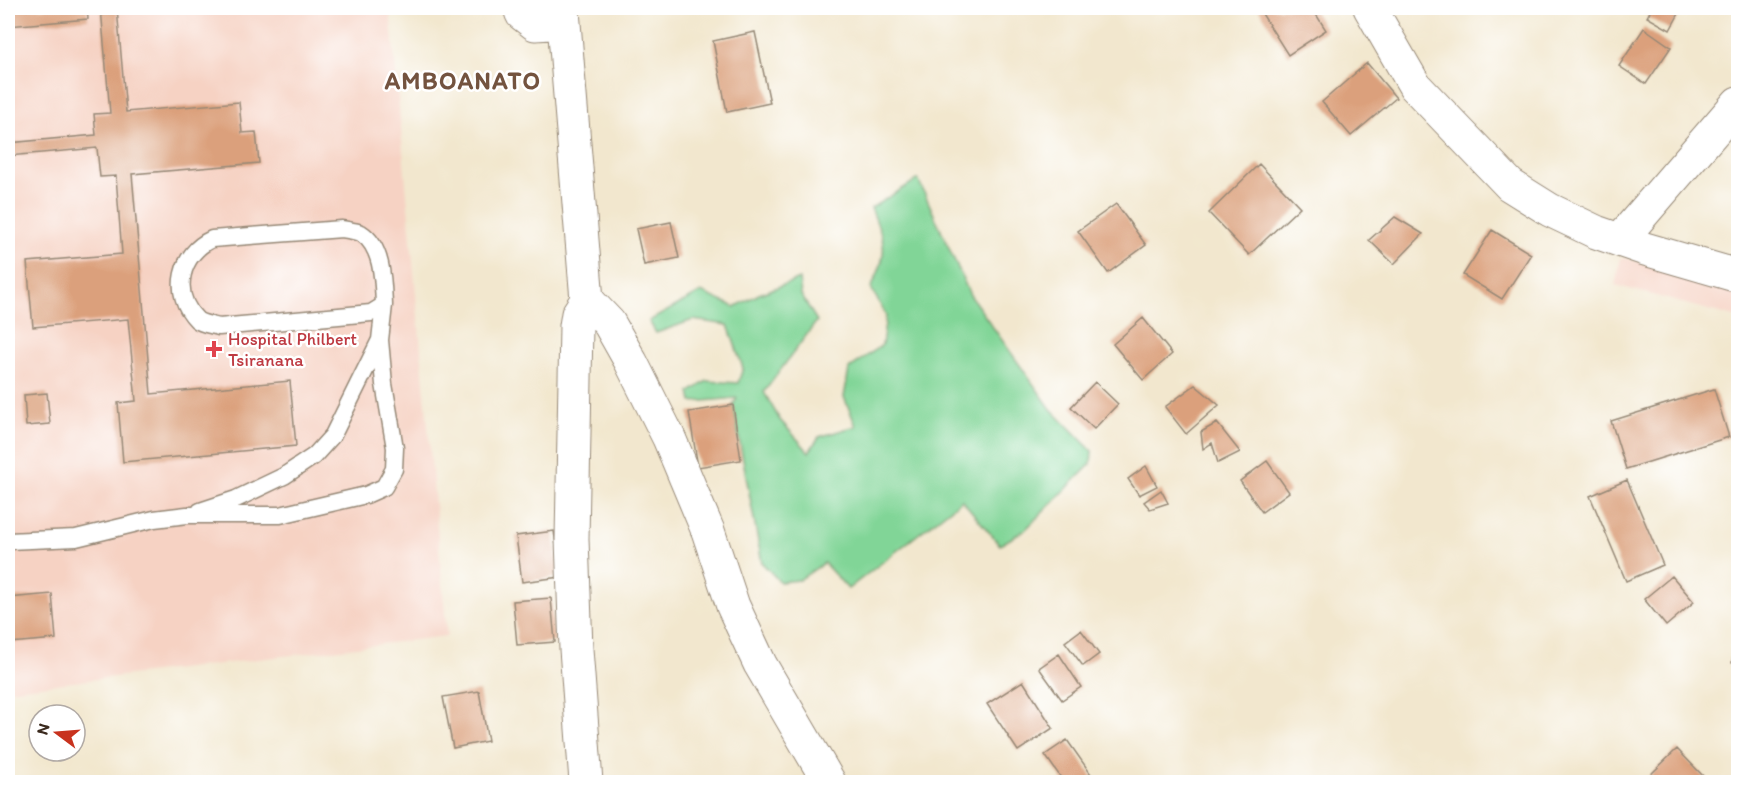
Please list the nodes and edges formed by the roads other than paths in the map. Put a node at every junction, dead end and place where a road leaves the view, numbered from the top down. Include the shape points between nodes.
1 (520, 8) edge
2 (1370, 8) edge
3 (563, 9) edge
4 (1738, 103) edge
5 (1620, 240) junction
6 (1738, 276) edge
7 (587, 300) junction
8 (384, 305) junction
9 (380, 340) junction
10 (187, 515) junction
11 (8, 541) edge
12 (586, 783) edge
13 (829, 783) edge

1 - 3 street via 535,24 551,23
2 - 5 street via 1415,86 1510,185 1550,210
3 - 7 street
4 - 5 street
5 - 6 street
7 - 12 street via 576,326 572,539
7 - 13 street via 609,323 631,362 669,438 708,531 733,606 760,664
8 - 8 lane via 371,313 350,317 219,327 198,321 181,288 185,262 197,246 212,238 342,229 360,233 372,245 382,270
8 - 9 lane
9 - 10 lane via 333,435 314,456 284,476 236,499
9 - 10 lane via 395,448 394,469 384,487 366,495 279,515
10 - 11 lane via 76,538

